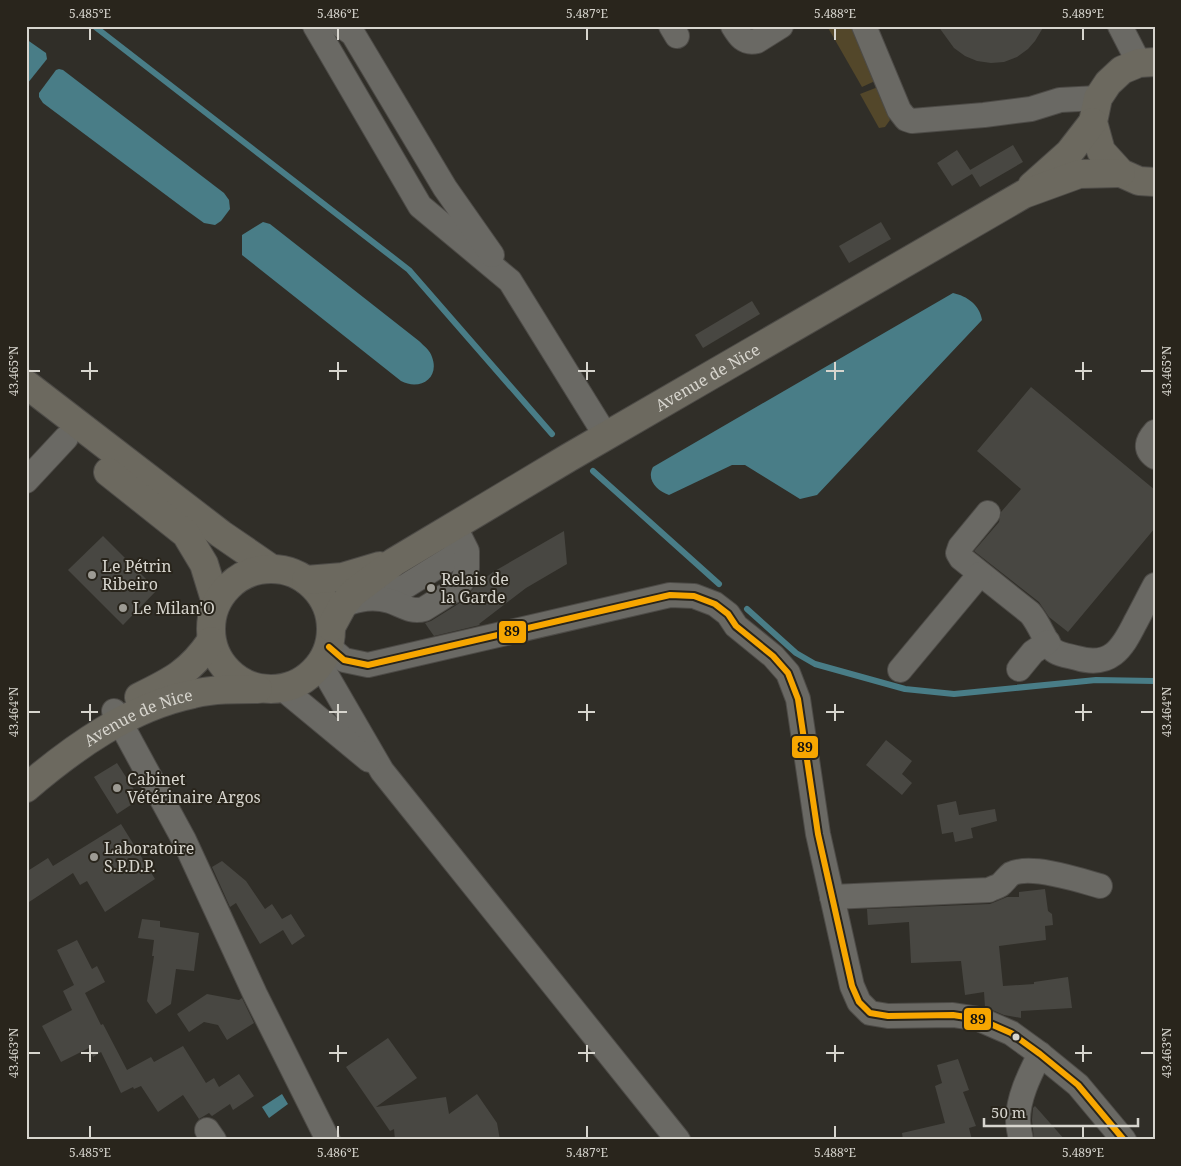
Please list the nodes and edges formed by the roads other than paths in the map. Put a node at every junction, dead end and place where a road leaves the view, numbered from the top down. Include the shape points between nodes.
1 (316, 26) edge
2 (342, 26) edge
3 (733, 26) edge
4 (781, 26) edge
5 (864, 26) edge
6 (1120, 26) edge
7 (1147, 63) edge
8 (1096, 110) junction
9 (1121, 173) junction
10 (1155, 182) edge
11 (1024, 194) junction
12 (510, 280) junction
13 (26, 384) edge
14 (26, 408) edge
15 (1155, 432) edge
16 (606, 436) junction
17 (66, 438) junction
18 (1155, 457) edge
19 (26, 481) edge
20 (988, 513) dead end
21 (458, 533) junction
22 (394, 562) junction
23 (272, 569) junction
24 (980, 574) junction
25 (306, 580) junction
26 (1155, 585) edge
27 (216, 603) junction
28 (331, 636) junction
29 (211, 641) junction
30 (1048, 642) junction
31 (1019, 669) dead end
32 (900, 670) dead end
33 (273, 689) junction
34 (117, 716) junction
35 (382, 771) junction
36 (26, 772) edge
37 (26, 788) edge
38 (1100, 886) dead end
39 (832, 897) junction
40 (1040, 1054) junction
41 (328, 1140) edge
42 (678, 1140) edge
43 (1022, 1140) edge
44 (1124, 1140) edge

1 - 12 street via 420,206
2 - 12 street via 353,34 445,188
3 - 4 street via 743,40 753,42
5 - 8 street via 899,110 906,119 984,115 1031,109 1060,100
6 - 7 street
7 - 8 main road, Avenue de Nice via 1122,70 1108,83
8 - 9 main road via 1101,151
8 - 11 main road, Avenue de Nice via 1069,153
9 - 10 main road
9 - 11 main road, Avenue de Nice via 1080,174
11 - 16 main road, Avenue de Nice
12 - 16 street
13 - 23 main road via 221,534
14 - 17 main road
15 - 18 street via 1147,447
16 - 21 main road, Avenue de Nice
17 - 19 street
17 - 27 main road via 186,534 204,564
20 - 24 street via 958,553
21 - 22 main road, Avenue de Nice
21 - 28 street via 466,551 467,568 456,589 419,610 373,598 358,599
22 - 25 main road, Avenue de Nice via 342,577
22 - 28 main road, Avenue de Nice via 353,593
23 - 25 main road via 290,572
23 - 27 main road via 255,571 239,578
24 - 30 street via 1030,613
24 - 32 street
25 - 28 main road via 328,609
26 - 30 street via 1124,646 1113,655 1090,662 1057,652
27 - 29 main road via 210,622
28 - 33 main road via 304,680
28 - 35 street
28 - 39 street via 344,660 368,665 670,595 694,596 716,604 736,626 773,656 788,674 798,699 818,834
29 - 33 main road via 222,665 241,682
29 - 34 main road, Avenue de Nice via 186,671 167,684 128,702
30 - 31 street via 1033,652
33 - 34 main road, Avenue de Nice via 225,689 192,694
33 - 35 street
34 - 36 main road, Avenue de Nice via 64,743
34 - 37 main road, Avenue de Nice
34 - 41 street via 184,840 255,994
35 - 42 street
38 - 39 street via 1055,873 1017,872 989,890
39 - 40 street via 852,986 859,1002 870,1012 888,1016 953,1014 979,1019 1011,1033
40 - 43 street via 1027,1080 1020,1106 1018,1121
40 - 44 street via 1078,1085

